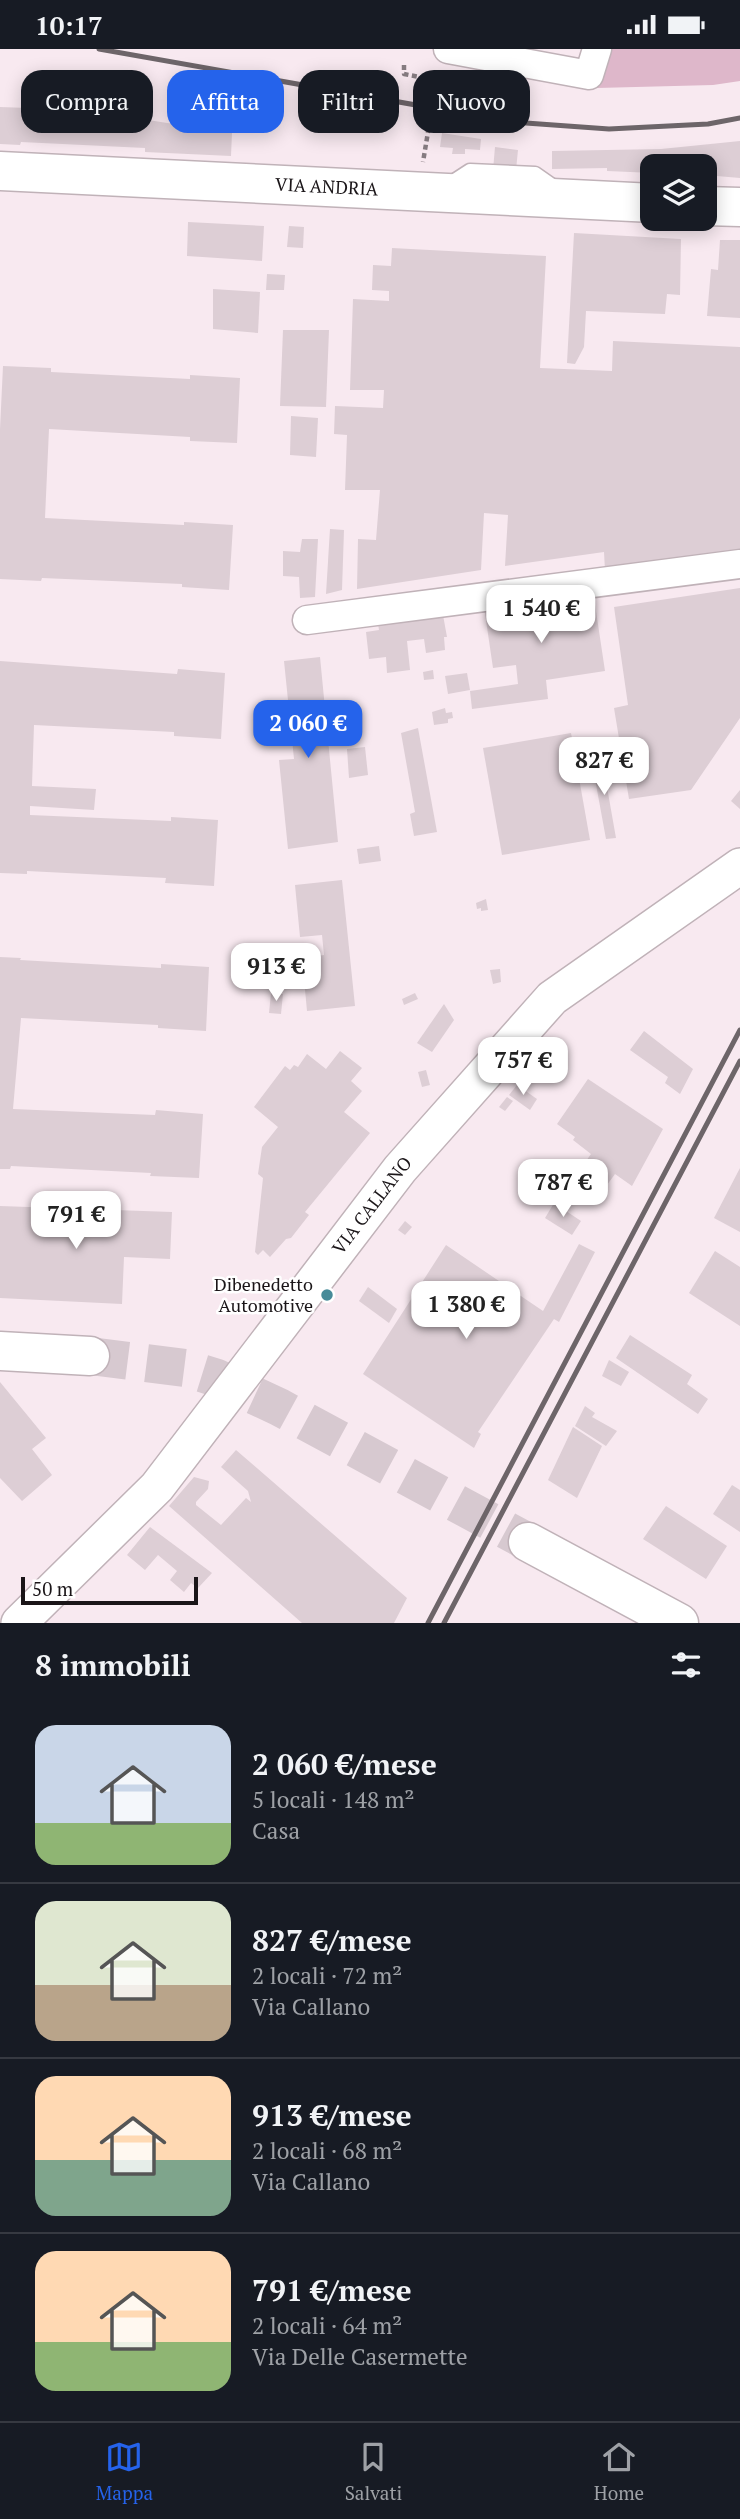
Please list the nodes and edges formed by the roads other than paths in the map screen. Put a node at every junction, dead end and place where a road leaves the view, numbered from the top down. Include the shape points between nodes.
1 (448, 49) edge
2 (593, 62) edge
3 (0, 171) edge
4 (640, 202) edge
5 (717, 206) edge
6 (740, 207) edge
7 (740, 564) edge
8 (307, 620) dead end
9 (740, 866) edge
10 (0, 1350) edge
11 (90, 1356) tunnel mouth
12 (528, 1542) tunnel mouth
13 (19, 1623) edge
14 (679, 1623) edge

1 - 2 street
3 - 4 main road, VIA ANDRIA via 430,183
5 - 6 main road
7 - 8 street
9 - 13 street, VIA CALLANO via 552,998 400,1169 157,1487
10 - 11 main road
12 - 14 main road

